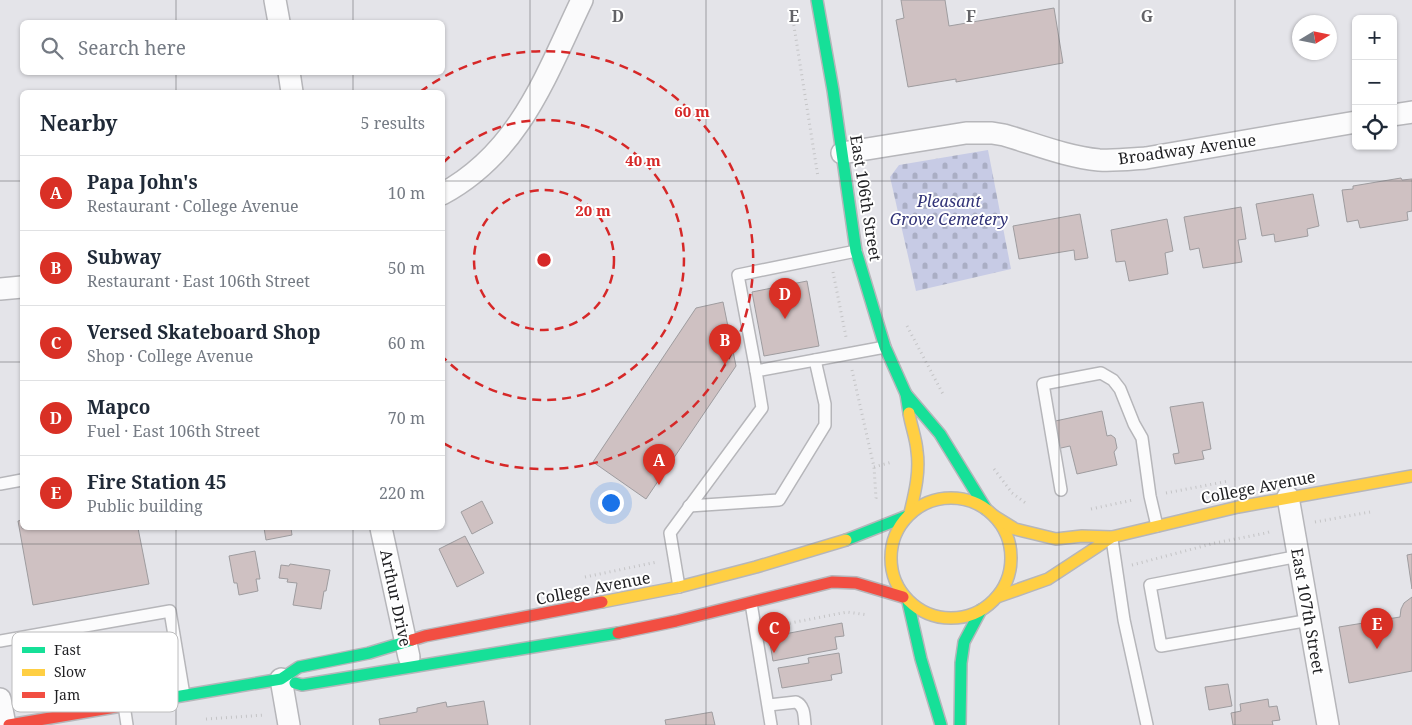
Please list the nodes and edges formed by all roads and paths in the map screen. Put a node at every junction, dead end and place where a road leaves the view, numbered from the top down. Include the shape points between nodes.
1 (275, 0) edge
2 (582, 0) edge
3 (817, 0) edge
4 (279, 20) edge
5 (289, 75) edge
6 (292, 90) edge
7 (1412, 112) edge
8 (1397, 114) edge
9 (1352, 123) edge
10 (842, 153) junction
11 (445, 192) edge
12 (856, 251) junction
13 (20, 287) edge
14 (0, 290) edge
15 (903, 318) dead end
16 (885, 347) junction
17 (815, 360) junction
18 (756, 370) junction
19 (906, 394) junction
20 (946, 398) dead end
21 (992, 466) dead end
22 (1412, 476) edge
23 (20, 480) edge
24 (0, 484) edge
25 (1060, 490) dead end
26 (1288, 497) junction
27 (689, 506) junction
28 (1031, 507) dead end
29 (1378, 510) dead end
30 (990, 512) junction
31 (909, 514) junction
32 (1157, 526) junction
33 (1293, 526) junction
34 (381, 530) edge
35 (1112, 537) junction
36 (1299, 556) junction
37 (1117, 570) junction
38 (679, 588) junction
39 (997, 597) junction
40 (906, 600) junction
41 (751, 603) junction
42 (981, 610) junction
43 (1310, 620) junction
44 (51, 632) edge
45 (174, 632) edge
46 (405, 642) junction
47 (178, 659) edge
48 (411, 668) junction
49 (281, 678) junction
50 (184, 695) junction
51 (178, 696) edge
52 (0, 699) edge
53 (769, 705) junction
54 (101, 712) edge
55 (125, 712) edge
56 (288, 719) edge
57 (70, 720) edge
58 (200, 720) dead end
59 (5, 725) edge
60 (10, 725) edge
61 (127, 725) edge
62 (772, 725) edge
63 (805, 725) edge
64 (941, 725) edge
65 (960, 725) edge
66 (1146, 725) edge
67 (1328, 725) edge

1 - 4 street
2 - 11 street via 538,92 514,132 471,177
3 - 10 main road, East 106th Street
5 - 6 street
7 - 8 street
9 - 10 street, Broadway Avenue via 1126,160 1082,158 992,133 966,133
10 - 12 main road, East 106th Street
12 - 16 main road, East 106th Street
12 - 18 lane via 738,276
13 - 14 street
15 - 20 path
16 - 17 lane
16 - 19 main road, East 106th Street
17 - 18 lane
17 - 27 lane via 825,404 825,425 780,500
18 - 27 lane via 762,408
19 - 30 main road, East 106th Street via 937,429
19 - 31 main road, East 106th Street via 918,462
21 - 28 path via 1012,492
22 - 26 main road, College Avenue
23 - 24 lane
25 - 32 lane via 1043,384 1101,373 1120,389 1142,438
26 - 32 main road, College Avenue
26 - 33 street, East 107th Street
27 - 38 lane via 670,533
29 - 33 path
30 - 31 main road via 969,500 948,498 928,502
30 - 35 main road, College Avenue via 1015,529 1056,539
30 - 39 main road via 1004,530 1011,556 1009,574
31 - 38 main road, College Avenue via 815,550
31 - 40 main road via 896,532 890,556 894,580
32 - 35 main road, College Avenue
33 - 36 street, East 107th Street
33 - 37 path
34 - 46 street, Arthur Drive
35 - 37 lane
35 - 39 main road, College Avenue via 1048,579
36 - 43 street, East 107th Street
36 - 43 lane via 1150,585 1161,646
37 - 66 lane
38 - 46 main road, College Avenue via 442,632
39 - 42 main road
40 - 41 main road, College Avenue via 846,581 815,585
40 - 42 main road via 926,614 949,618
40 - 64 main road
41 - 48 main road, College Avenue via 604,636
41 - 53 lane
42 - 65 main road via 964,642
43 - 67 street, East 107th Street
44 - 45 lane via 170,611
46 - 48 street, Arthur Drive
46 - 49 main road, College Avenue via 299,667
47 - 50 lane
48 - 49 main road, College Avenue via 302,685
49 - 50 main road, College Avenue
49 - 56 street
50 - 51 main road, College Avenue
52 - 59 street
53 - 62 lane
53 - 63 lane via 800,704
54 - 57 main road, College Avenue
55 - 61 lane
56 - 58 path
57 - 60 main road, College Avenue

